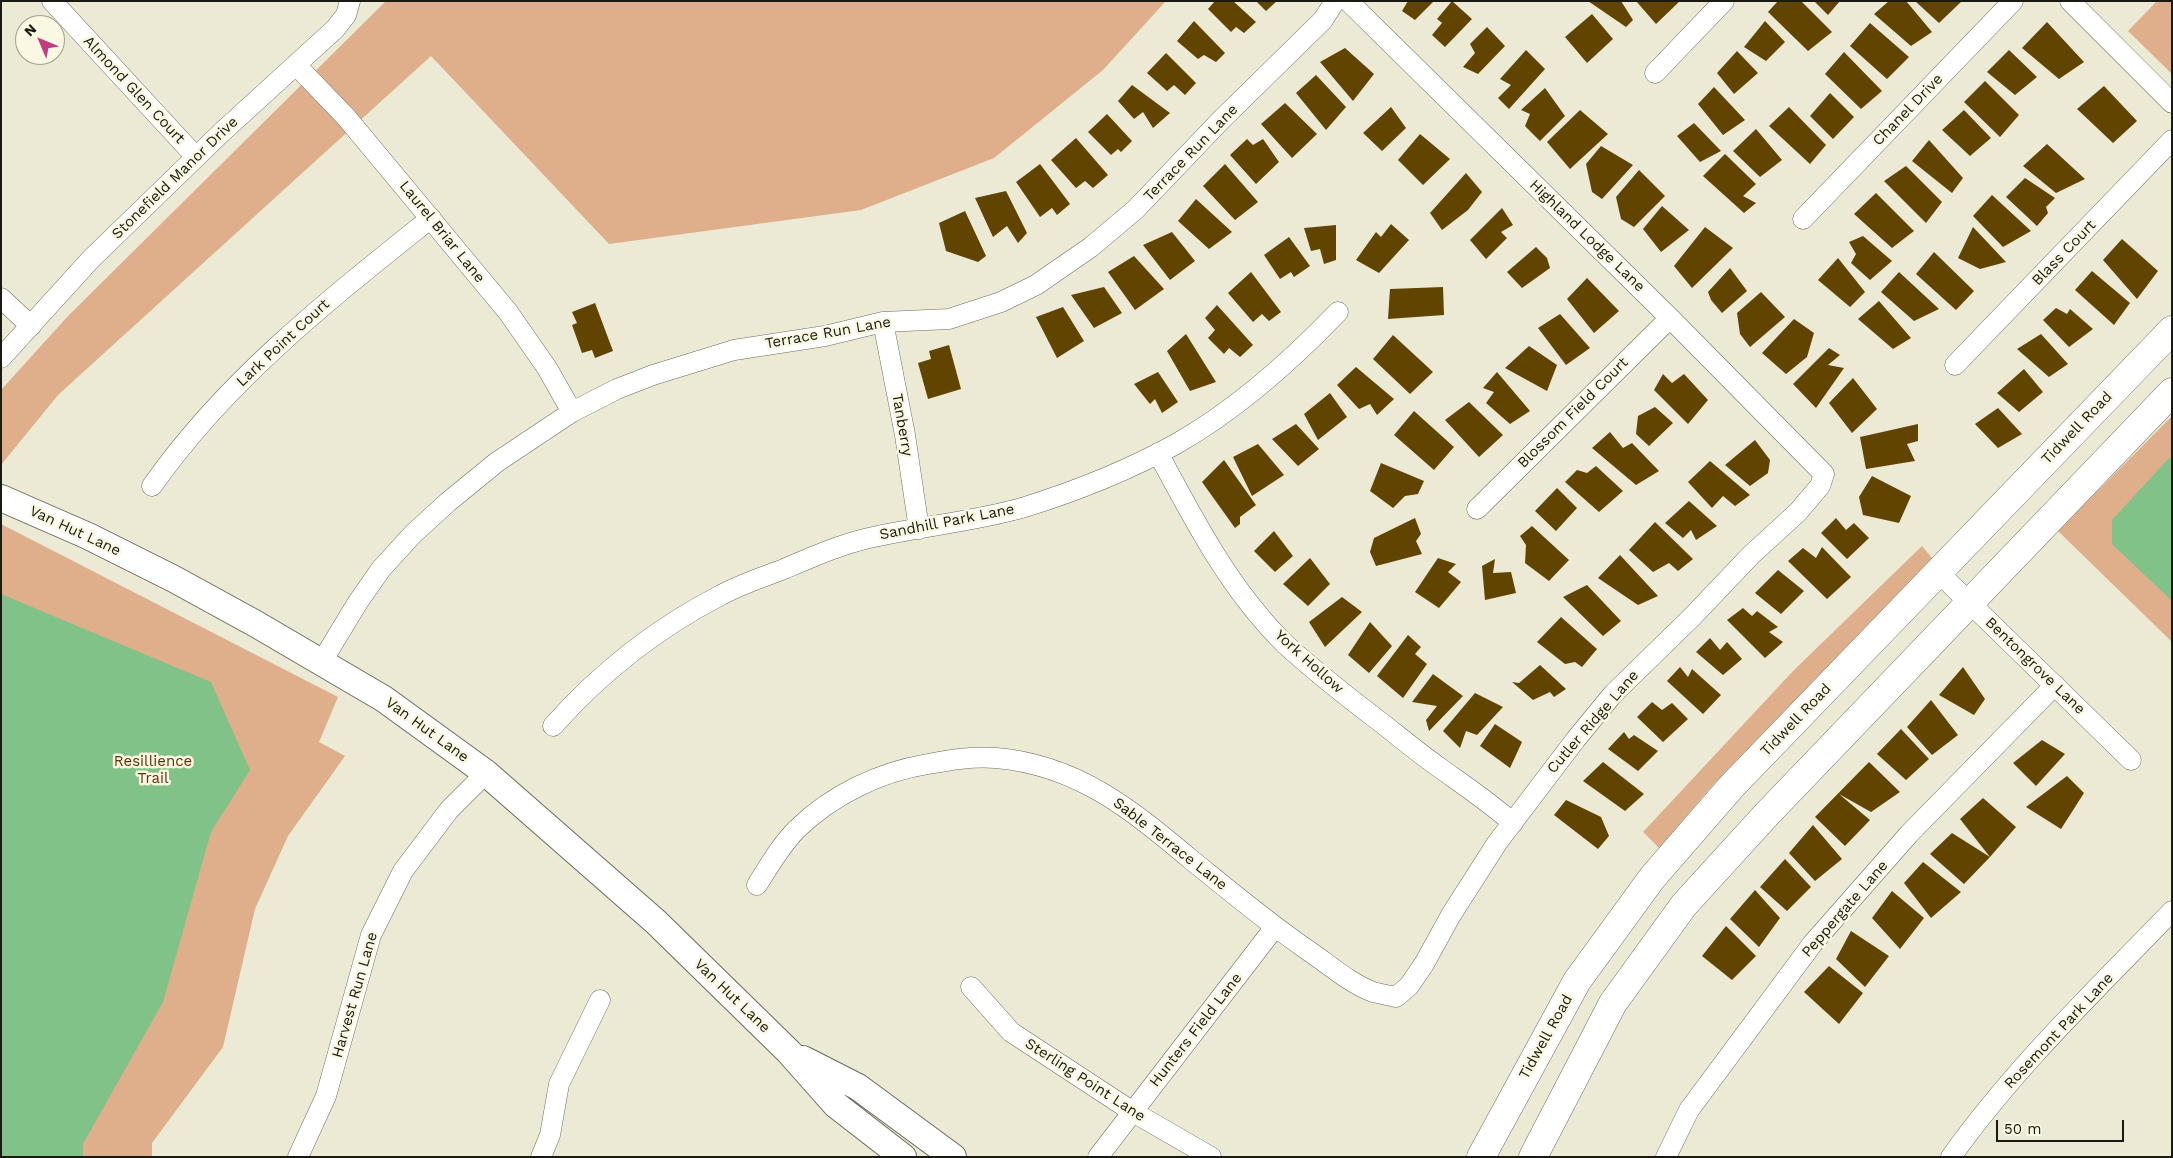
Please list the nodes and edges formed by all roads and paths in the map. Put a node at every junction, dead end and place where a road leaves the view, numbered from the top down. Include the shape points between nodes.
1 (52, 1) edge
2 (350, 1) edge
3 (1335, 1) edge
4 (1348, 1) edge
5 (1724, 1) edge
6 (2013, 1) edge
7 (2070, 1) edge
8 (296, 65) junction
9 (1655, 73) dead end
10 (2172, 104) edge
11 (2172, 140) edge
12 (196, 158) junction
13 (431, 218) junction
14 (1803, 219) dead end
15 (1, 298) edge
16 (1338, 312) dead end
17 (1670, 318) junction
18 (883, 322) junction
19 (31, 326) junction
20 (2172, 330) edge
21 (1, 358) edge
22 (1956, 365) dead end
23 (2172, 392) edge
24 (572, 412) junction
25 (1158, 454) junction
26 (1824, 474) joint
27 (152, 486) dead end
28 (1, 498) edge
29 (1477, 509) dead end
30 (919, 528) junction
31 (1938, 572) junction
32 (1970, 604) junction
33 (321, 663) junction
34 (2055, 685) junction
35 (553, 726) dead end
36 (2131, 760) dead end
37 (486, 772) junction
38 (1513, 822) junction
39 (757, 885) dead end
40 (2172, 911) edge
41 (1276, 927) junction
42 (1577, 981) junction
43 (971, 987) dead end
44 (1396, 997) joint
45 (600, 1000) dead end
46 (1613, 1003) junction
47 (789, 1052) junction
48 (1133, 1112) junction
49 (298, 1157) edge
50 (541, 1157) edge
51 (903, 1157) edge
52 (953, 1157) edge
53 (1098, 1157) edge
54 (1211, 1157) edge
55 (1481, 1157) edge
56 (1533, 1157) edge
57 (1666, 1157) edge
58 (1951, 1157) edge

1 - 12 street, Almond Glen Court
2 - 8 street, Stonefield Manor Drive via 346,15 335,29
3 - 18 street, Terrace Run Lane via 1323,20 1158,187 1076,258 1036,285 988,307 949,319
4 - 17 street, Highland Lodge Lane
5 - 9 street
6 - 14 street, Chanel Drive
7 - 10 street
8 - 12 street, Stonefield Manor Drive
8 - 13 street, Laurel Briar Lane via 346,117
11 - 22 street, Blass Court
12 - 19 street, Stonefield Manor Drive via 91,258
13 - 24 street, Laurel Briar Lane via 524,334
13 - 27 street, Lark Point Court via 264,357 204,419
15 - 19 street
16 - 25 street, Sandhill Park Lane via 1283,366 1243,398
17 - 26 street, Highland Lodge Lane
17 - 29 street, Blossom Field Court
18 - 24 street, Terrace Run Lane via 825,336 734,350 644,378
18 - 30 street, Tanberry
19 - 21 street, Stonefield Manor Drive
20 - 31 main road, Tidwell Road
23 - 32 main road
24 - 33 street, Terrace Run Lane via 497,462 413,534 376,576
25 - 30 street, Sandhill Park Lane via 1024,507
25 - 38 street, York Hollow via 1220,564 1276,634 1340,691
26 - 38 street, Cutler Ridge Lane via 1820,486 1798,512 1613,694
28 - 33 street, Van Hut Lane via 174,579
30 - 35 street, Sandhill Park Lane via 843,544 722,594 627,656 590,687
31 - 32 street, Bentongrove Lane
31 - 42 main road, Tidwell Road via 1731,787 1652,878
32 - 34 street, Bentongrove Lane
32 - 46 main road via 1767,814 1684,905
33 - 37 street, Van Hut Lane via 384,699
34 - 36 street, Bentongrove Lane
34 - 57 street, Peppergate Lane via 1909,834 1813,943 1689,1110
37 - 47 street, Van Hut Lane via 656,922
37 - 49 street, Harvest Run Lane via 449,810 403,871 371,934 326,1096
38 - 44 street, Cutler Ridge Lane via 1466,890 1424,964 1409,986
39 - 41 street, Sable Terrace Lane via 796,830 834,800 870,780 913,766 994,758 1055,770 1110,796
40 - 58 street, Rosemont Park Lane via 2027,1063
41 - 44 street, Sable Terrace Lane via 1373,992
41 - 48 street, Hunters Field Lane
42 - 46 main road
42 - 55 main road, Tidwell Road
43 - 48 street, Sterling Point Lane via 1011,1032
45 - 50 street via 559,1084 550,1135
46 - 56 main road
47 - 51 street, Van Hut Lane via 836,1105
47 - 52 street, Van Hut Lane via 858,1087
48 - 53 street, Hunters Field Lane
48 - 54 street, Sterling Point Lane

